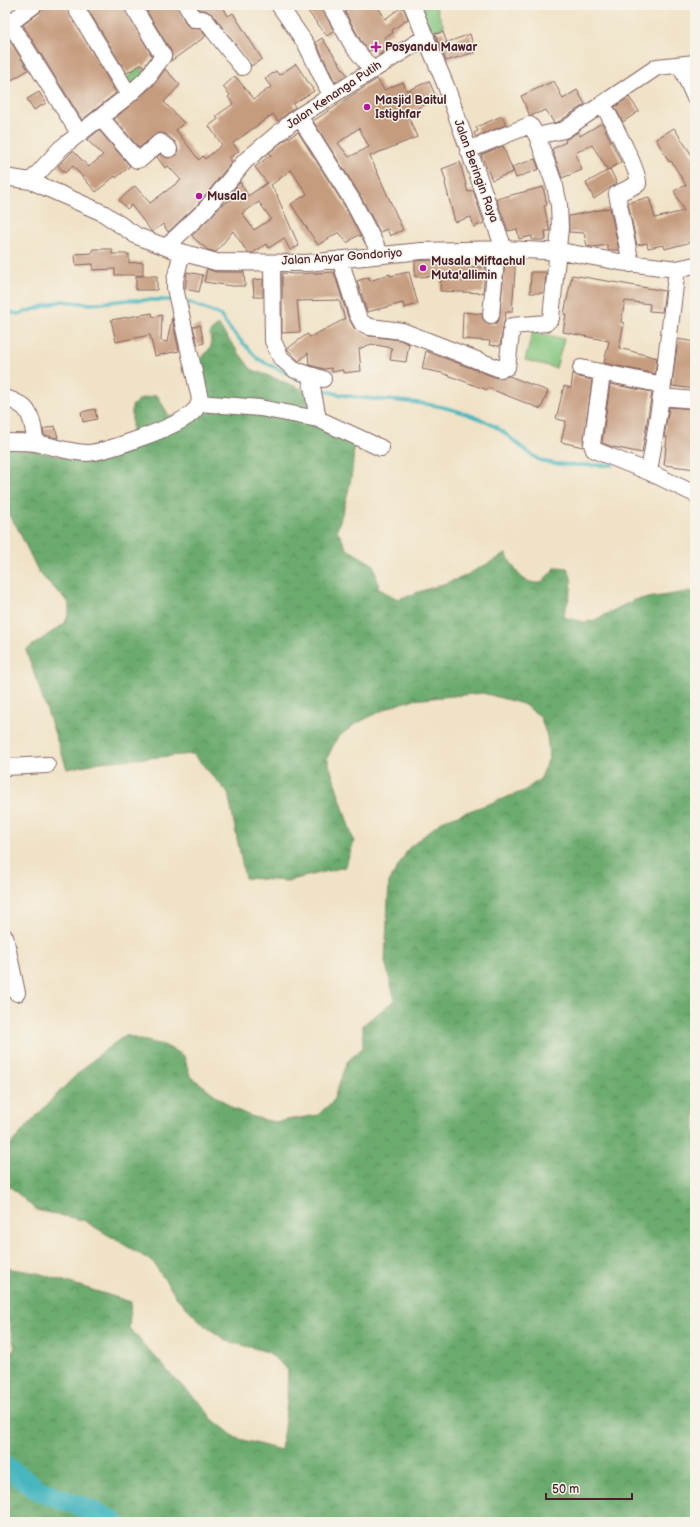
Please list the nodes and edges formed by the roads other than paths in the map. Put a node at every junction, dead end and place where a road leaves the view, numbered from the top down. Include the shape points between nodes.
1 (34, 5) edge
2 (74, 5) edge
3 (132, 5) edge
4 (186, 5) edge
5 (279, 5) edge
6 (330, 5) edge
7 (412, 5) edge
8 (426, 36) junction
9 (689, 66) edge
10 (242, 67) dead end
11 (372, 70) junction
12 (129, 95) junction
13 (331, 95) junction
14 (695, 98) edge
15 (603, 104) junction
16 (299, 116) junction
17 (100, 117) junction
18 (79, 133) junction
19 (537, 136) junction
20 (168, 149) dead end
21 (468, 150) junction
22 (5, 177) edge
23 (31, 181) junction
24 (166, 247) junction
25 (501, 249) junction
26 (558, 251) junction
27 (182, 252) junction
28 (381, 255) junction
29 (340, 260) junction
30 (272, 262) junction
31 (631, 264) junction
32 (695, 265) edge
33 (677, 269) junction
34 (491, 315) dead end
35 (581, 368) dead end
36 (602, 374) junction
37 (662, 391) junction
38 (5, 398) edge
39 (695, 400) edge
40 (199, 403) junction
41 (318, 419) junction
42 (5, 442) edge
43 (36, 443) junction
44 (381, 448) dead end
45 (649, 472) junction
46 (695, 494) edge
47 (47, 765) dead end
48 (5, 767) edge
49 (5, 937) edge
50 (17, 993) dead end

1 - 18 street via 10,23
2 - 12 street
3 - 12 street via 163,56 147,78
4 - 10 street via 194,19 206,21
5 - 13 street via 306,44
6 - 11 street via 353,46
7 - 8 street, Jalan Beringin Raya
8 - 11 street, Jalan Kenanga Putih
8 - 21 street, Jalan Beringin Raya
9 - 14 street
9 - 15 street via 657,67
11 - 13 street, Jalan Kenanga Putih
12 - 17 street
13 - 16 street, Jalan Kenanga Putih
15 - 19 street via 564,130
15 - 31 street via 639,180 638,184 617,194
16 - 24 street, Jalan Kenanga Putih via 245,161 205,210
16 - 28 street via 352,200
17 - 18 street
17 - 20 street via 137,160 160,142
18 - 23 street via 61,148
19 - 21 street via 533,126 527,125
19 - 26 street via 555,186 560,228
21 - 25 street, Jalan Beringin Raya
22 - 23 street, Jalan Anyar Gondoriyo
23 - 24 street, Jalan Anyar Gondoriyo via 103,214 137,236
24 - 27 street, Jalan Anyar Gondoriyo
25 - 26 street, Jalan Anyar Gondoriyo
25 - 28 street, Jalan Anyar Gondoriyo
25 - 34 street
26 - 29 street via 551,318 543,323 512,326 507,367 504,369 402,332 362,324
26 - 31 street, Jalan Anyar Gondoriyo
27 - 30 street, Jalan Anyar Gondoriyo via 216,262
27 - 40 street via 175,288
28 - 29 street, Jalan Anyar Gondoriyo
29 - 30 street, Jalan Anyar Gondoriyo via 307,263
30 - 41 street via 273,341 281,358 314,382
31 - 33 street, Jalan Anyar Gondoriyo
32 - 33 street, Jalan Anyar Gondoriyo
33 - 37 street
35 - 36 street
36 - 37 street
36 - 45 street via 592,447 598,452
37 - 39 street
37 - 45 street
38 - 43 street via 21,404 29,412
40 - 41 street via 260,408
40 - 43 street via 193,413 180,421 105,450 72,452
41 - 44 street
42 - 43 street
45 - 46 street
47 - 48 street
49 - 50 street

